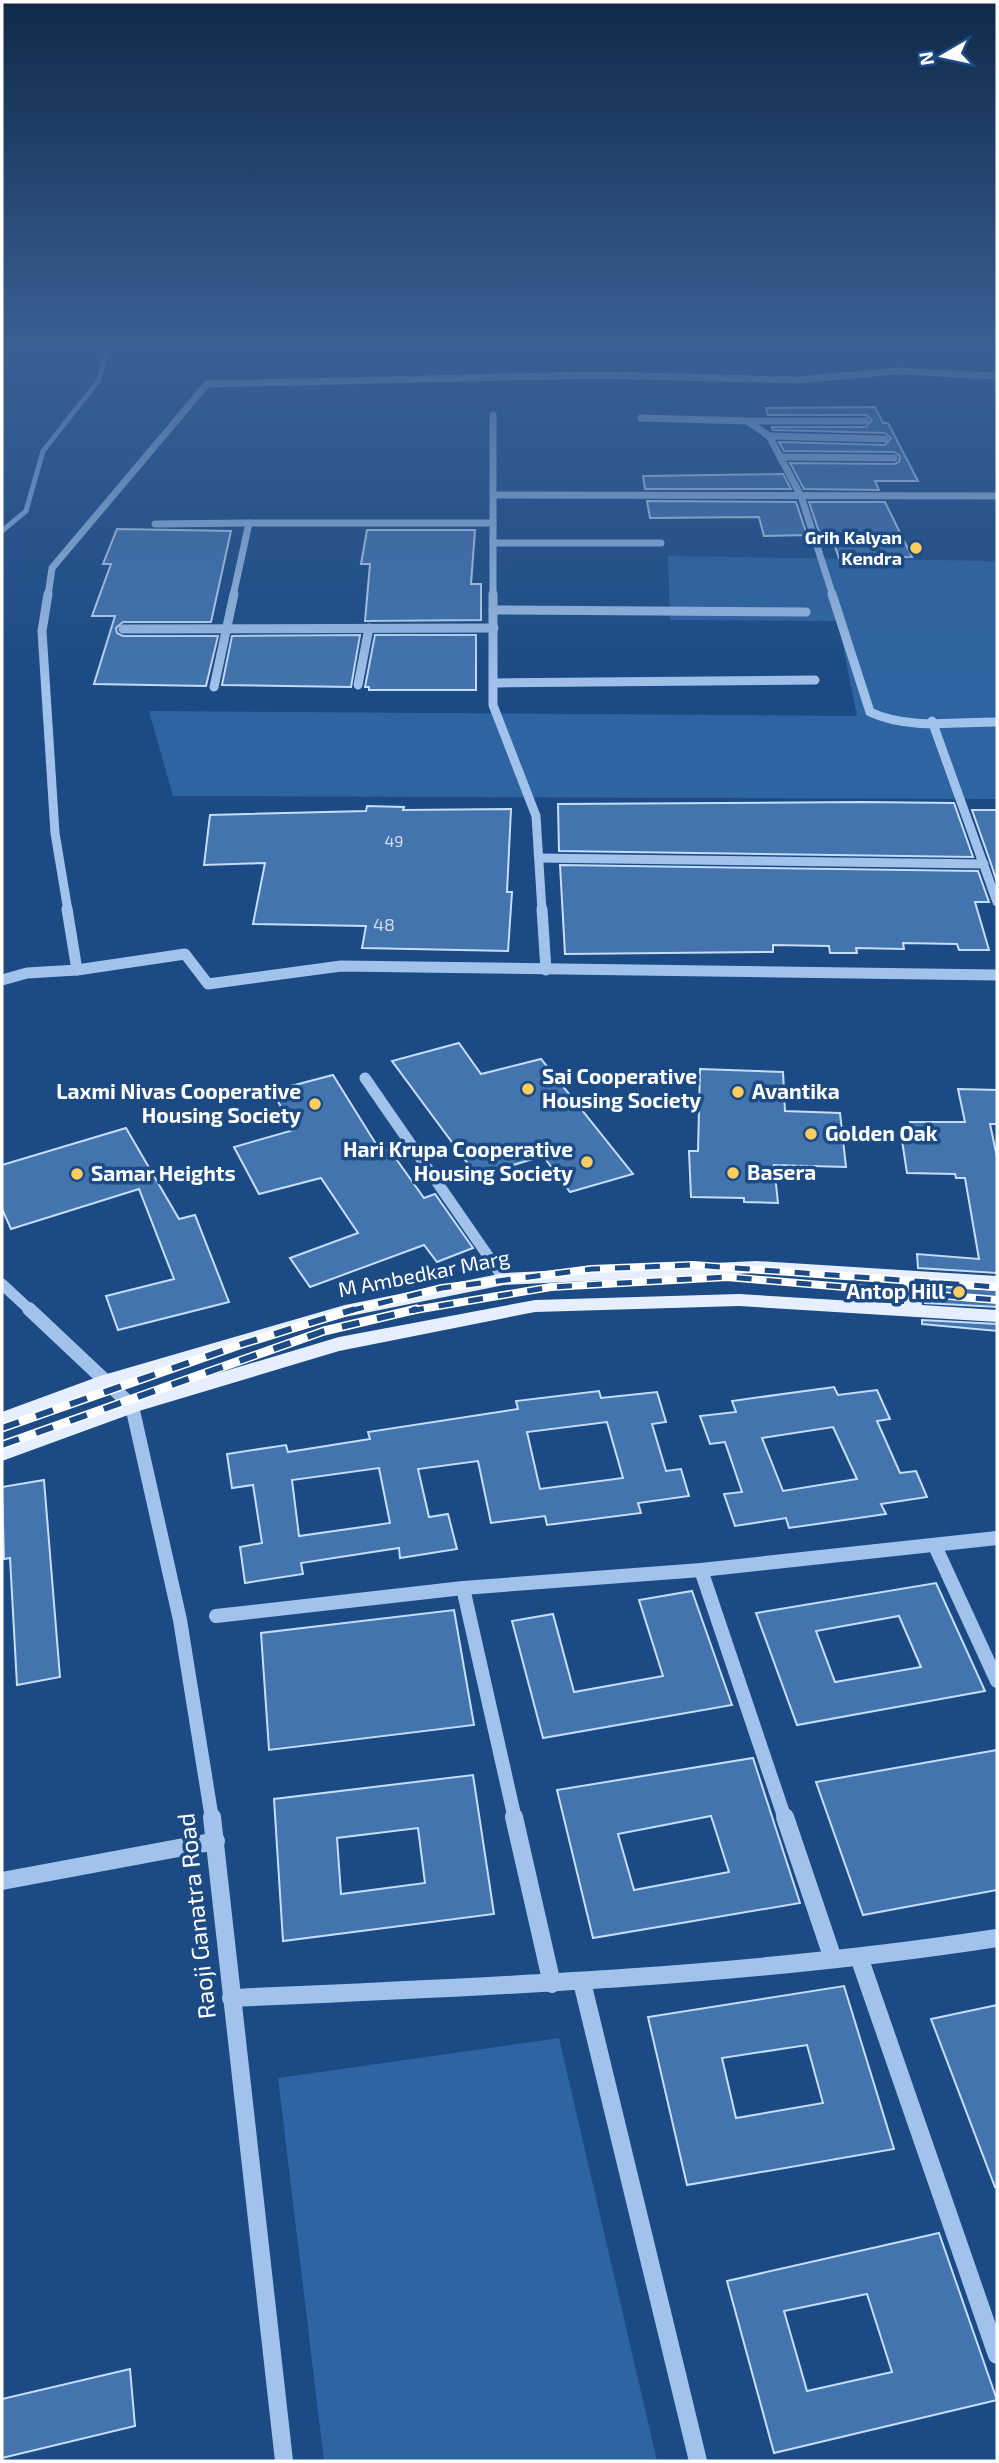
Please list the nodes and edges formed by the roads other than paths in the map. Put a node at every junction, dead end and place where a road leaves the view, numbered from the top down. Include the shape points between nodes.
1 (141, 462) edge
2 (494, 462) edge
3 (783, 462) edge
4 (494, 495) junction
5 (801, 496) junction
6 (997, 496) edge
7 (249, 523) junction
8 (494, 523) junction
9 (155, 524) dead end
10 (661, 543) dead end
11 (493, 544) junction
12 (493, 610) junction
13 (806, 612) dead end
14 (228, 628) junction
15 (369, 628) junction
16 (494, 628) junction
17 (123, 629) dead end
18 (815, 680) dead end
19 (494, 683) junction
20 (358, 685) dead end
21 (214, 687) dead end
22 (932, 721) junction
23 (997, 722) edge
24 (539, 858) junction
25 (984, 864) junction
26 (997, 902) edge
27 (77, 970) junction
28 (546, 970) junction
29 (997, 975) edge
30 (2, 980) edge
31 (365, 1078) dead end
32 (912, 1276) junction
33 (504, 1279) junction
34 (997, 1282) edge
35 (2, 1284) edge
36 (914, 1310) junction
37 (997, 1315) edge
38 (107, 1381) junction
39 (132, 1406) junction
40 (2, 1419) edge
41 (2, 1454) edge
42 (997, 1538) edge
43 (935, 1546) junction
44 (701, 1570) junction
45 (463, 1588) junction
46 (216, 1616) dead end
47 (997, 1681) edge
48 (216, 1841) junction
49 (2, 1881) edge
50 (997, 1938) edge
51 (859, 1957) junction
52 (833, 1959) junction
53 (582, 1982) junction
54 (552, 1984) junction
55 (231, 1998) junction
56 (997, 2356) edge
57 (284, 2461) edge
58 (698, 2461) edge

1 - 27 street via 52,568 42,631 55,833
2 - 4 street
3 - 5 street
4 - 5 street
4 - 8 street
5 - 6 street
5 - 22 street via 870,712 897,721
7 - 8 street
7 - 9 street
7 - 14 street
8 - 11 street
10 - 11 street
11 - 12 street
12 - 13 street
12 - 16 street
14 - 15 street
14 - 17 street
14 - 21 street
15 - 16 street
15 - 20 street
16 - 19 street
18 - 19 street
19 - 24 street via 494,705 536,816
22 - 23 street
22 - 25 street
24 - 25 street
24 - 28 street
25 - 26 street
27 - 28 street via 185,954 208,984 341,966
27 - 30 street via 27,973
28 - 29 street
31 - 33 street
32 - 33 main road, M Ambedkar Marg via 756,1267
32 - 34 main road, M Ambedkar Marg
32 - 36 main road
33 - 38 main road, M Ambedkar Marg via 345,1311
35 - 38 street
36 - 37 main road
36 - 39 main road via 739,1300 535,1306 339,1345
38 - 39 street
38 - 40 main road, M Ambedkar Marg
39 - 41 main road
39 - 48 street, Raoji Ganatra Road via 180,1620
42 - 43 street
43 - 44 street
43 - 47 street
44 - 45 street
44 - 52 street
45 - 46 street
45 - 54 street
48 - 49 street
48 - 55 street, Raoji Ganatra Road
50 - 51 street
51 - 52 street
51 - 56 street
52 - 53 street
53 - 54 street
53 - 58 street
54 - 55 street
55 - 57 street, Raoji Ganatra Road

